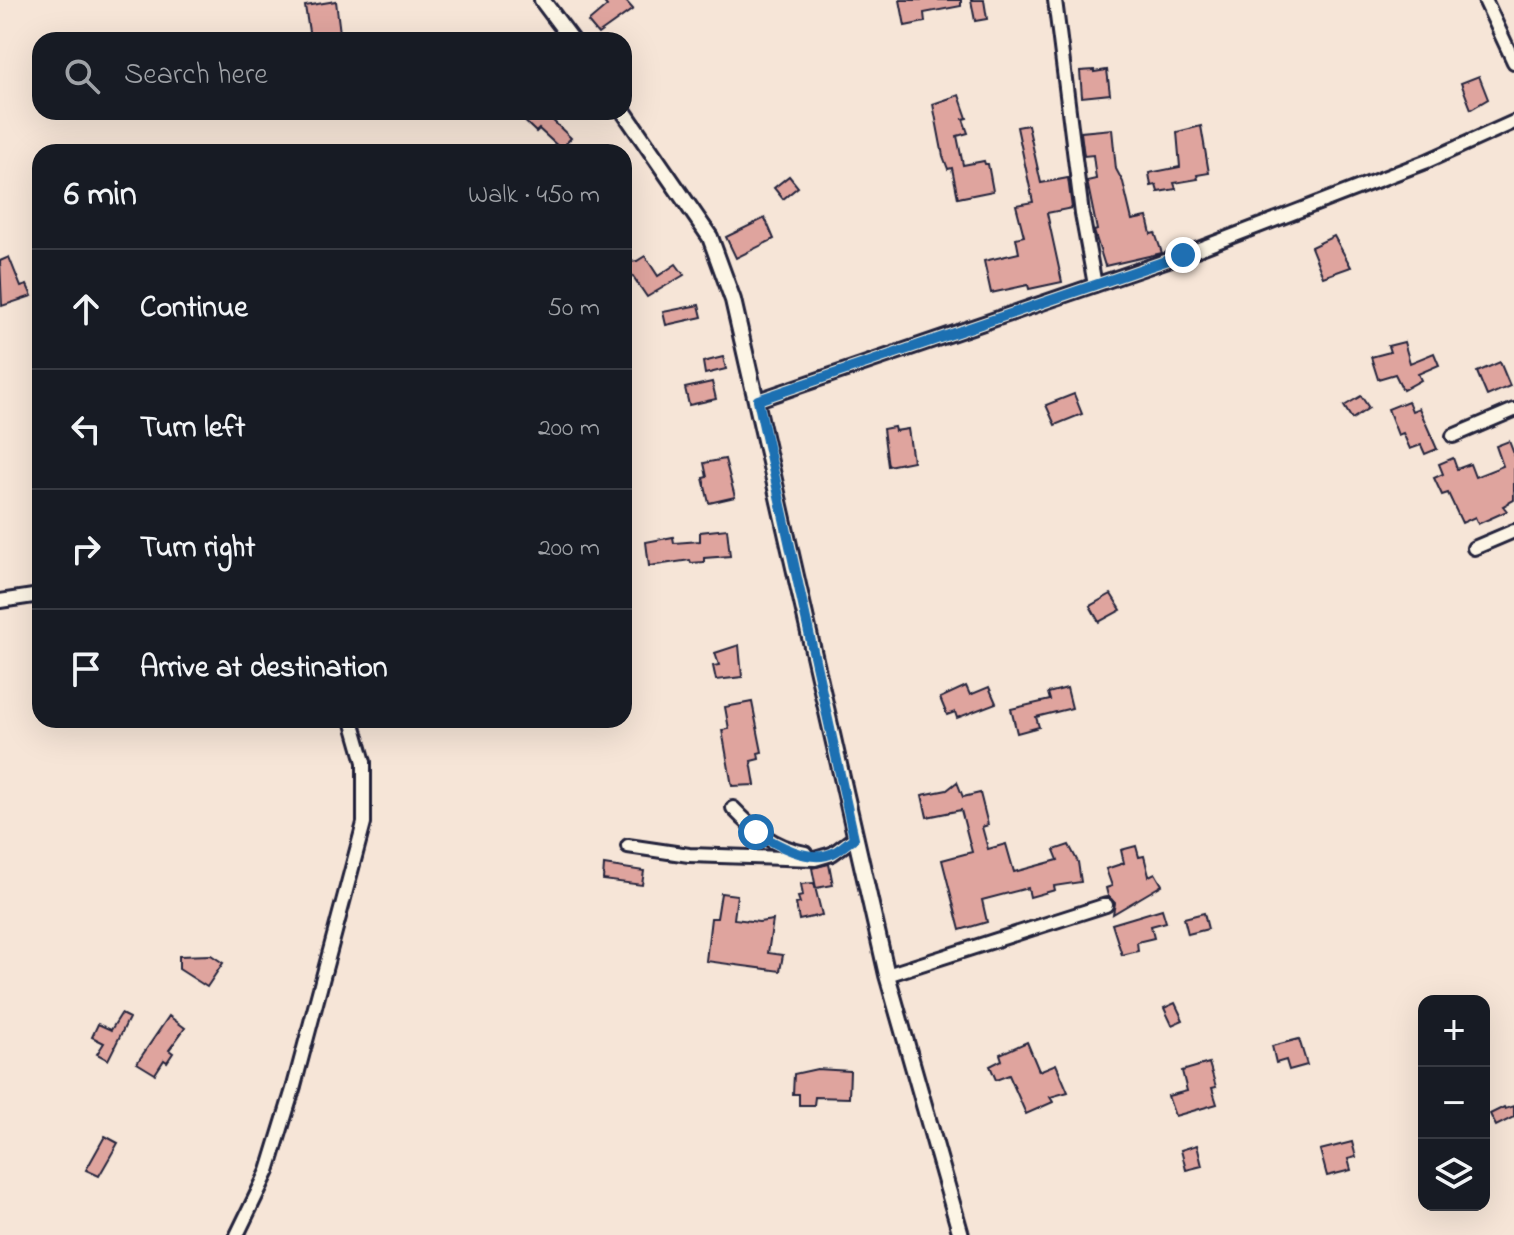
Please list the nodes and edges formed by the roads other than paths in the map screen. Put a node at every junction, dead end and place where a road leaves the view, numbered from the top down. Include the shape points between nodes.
1 (542, 0) edge
2 (1055, 0) edge
3 (1485, 0) edge
4 (566, 32) edge
5 (1514, 62) edge
6 (630, 120) edge
7 (1514, 122) edge
8 (1095, 285) junction
9 (758, 400) junction
10 (1514, 410) edge
11 (1453, 436) dead end
12 (1514, 531) edge
13 (1474, 548) dead end
14 (32, 596) edge
15 (0, 601) edge
16 (354, 728) edge
17 (733, 808) dead end
18 (854, 838) junction
19 (628, 846) dead end
20 (832, 854) junction
21 (1106, 905) dead end
22 (887, 975) junction
23 (237, 1235) edge
24 (961, 1235) edge

1 - 4 street
2 - 8 street
3 - 5 street
6 - 9 street via 710,237 733,300
7 - 8 street via 1411,168
8 - 9 street
9 - 18 street
10 - 11 street
12 - 13 street
14 - 15 street
16 - 23 street via 364,762 364,823 272,1157
17 - 20 street via 776,844 813,855
18 - 20 street
18 - 22 street
19 - 20 street via 717,856 815,859
21 - 22 street
22 - 24 street

